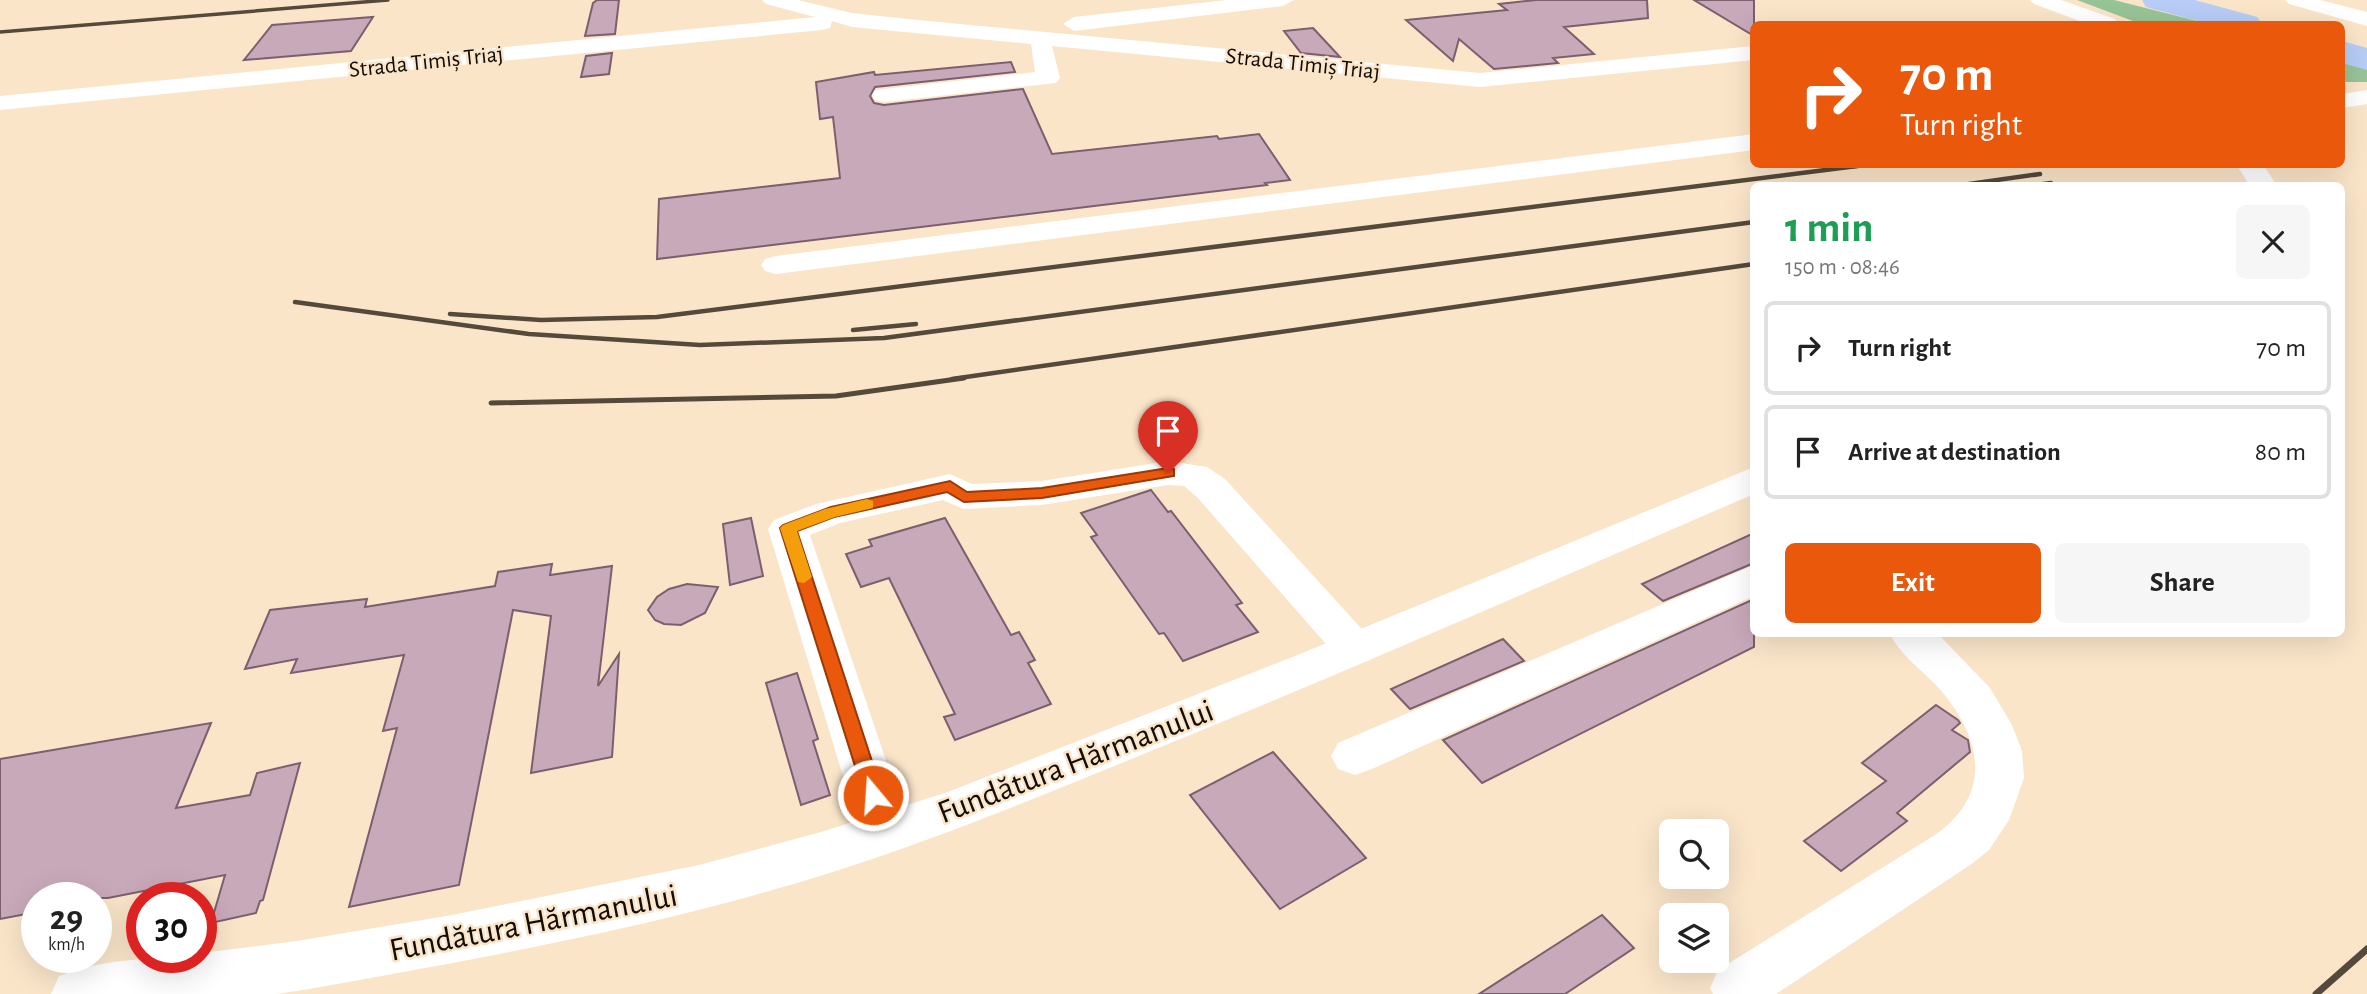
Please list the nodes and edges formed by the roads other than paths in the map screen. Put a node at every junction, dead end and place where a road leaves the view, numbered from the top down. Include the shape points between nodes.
1 (773, 0) edge
2 (1283, 0) edge
3 (2041, 0) edge
4 (2311, 1) edge
5 (2367, 19) edge
6 (852, 20) junction
7 (2099, 21) edge
8 (1040, 41) junction
9 (1750, 52) edge
10 (967, 54) dead end
11 (884, 95) dead end
12 (2367, 97) edge
13 (2345, 101) edge
14 (0, 103) edge
15 (1750, 143) edge
16 (776, 265) dead end
17 (1750, 485) edge
18 (1750, 581) edge
19 (1914, 637) edge
20 (1355, 649) junction
21 (1355, 756) dead end
22 (885, 832) junction
23 (1738, 988) dead end
24 (79, 994) edge

1 - 6 main road, Strada Timiș Triaj
2 - 8 main road via 1061,26
3 - 7 main road
4 - 5 main road
6 - 8 main road, Strada Timiș Triaj
6 - 14 main road, Strada Timiș Triaj
8 - 9 main road, Strada Timiș Triaj via 1082,41 1480,80
8 - 10 main road
8 - 11 main road via 1048,78
12 - 13 main road
15 - 16 main road
17 - 20 main road, Fundătura Hărmanului
18 - 21 main road
19 - 23 main road via 1961,680 1988,718 2000,760 1996,795 1970,836
20 - 22 main road, Fundătura Hărmanului via 957,809
20 - 22 main road via 1211,488 1194,475 1168,473 1042,493 964,497 950,486 831,513 788,528
22 - 24 main road, Fundătura Hărmanului via 699,888 614,907 297,966

